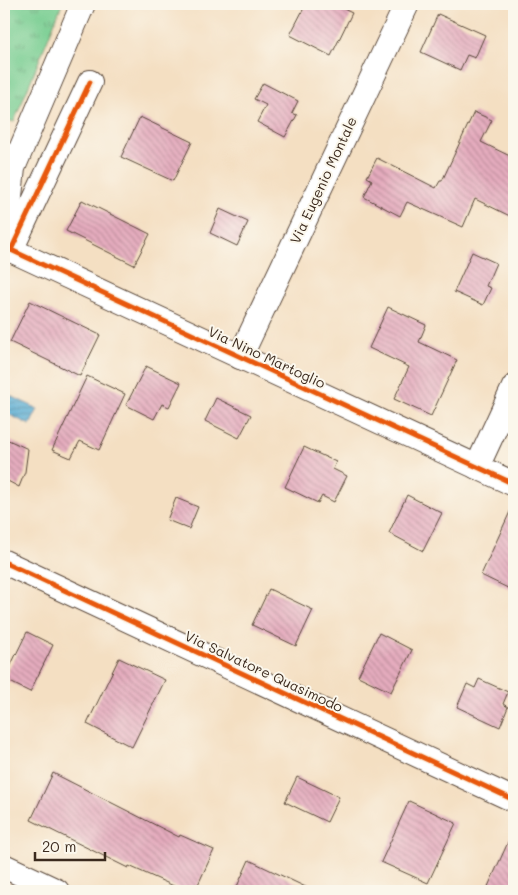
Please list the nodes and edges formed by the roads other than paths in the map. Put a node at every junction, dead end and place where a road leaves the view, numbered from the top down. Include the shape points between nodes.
1 (83, 4) edge
2 (407, 4) edge
3 (90, 82) dead end
4 (7, 256) edge
5 (240, 356) junction
6 (514, 387) edge
7 (477, 467) junction
8 (514, 484) edge
9 (4, 562) edge
10 (514, 800) edge
11 (4, 866) edge
12 (57, 891) edge

1 - 4 street via 13,168
2 - 5 street, Via Eugenio Montale
3 - 4 street
4 - 5 street, Via Nino Martoglio
5 - 7 street, Via Nino Martoglio
6 - 7 street
7 - 8 street, Via Nino Martoglio
9 - 10 street, Via Salvatore Quasimodo
11 - 12 street

